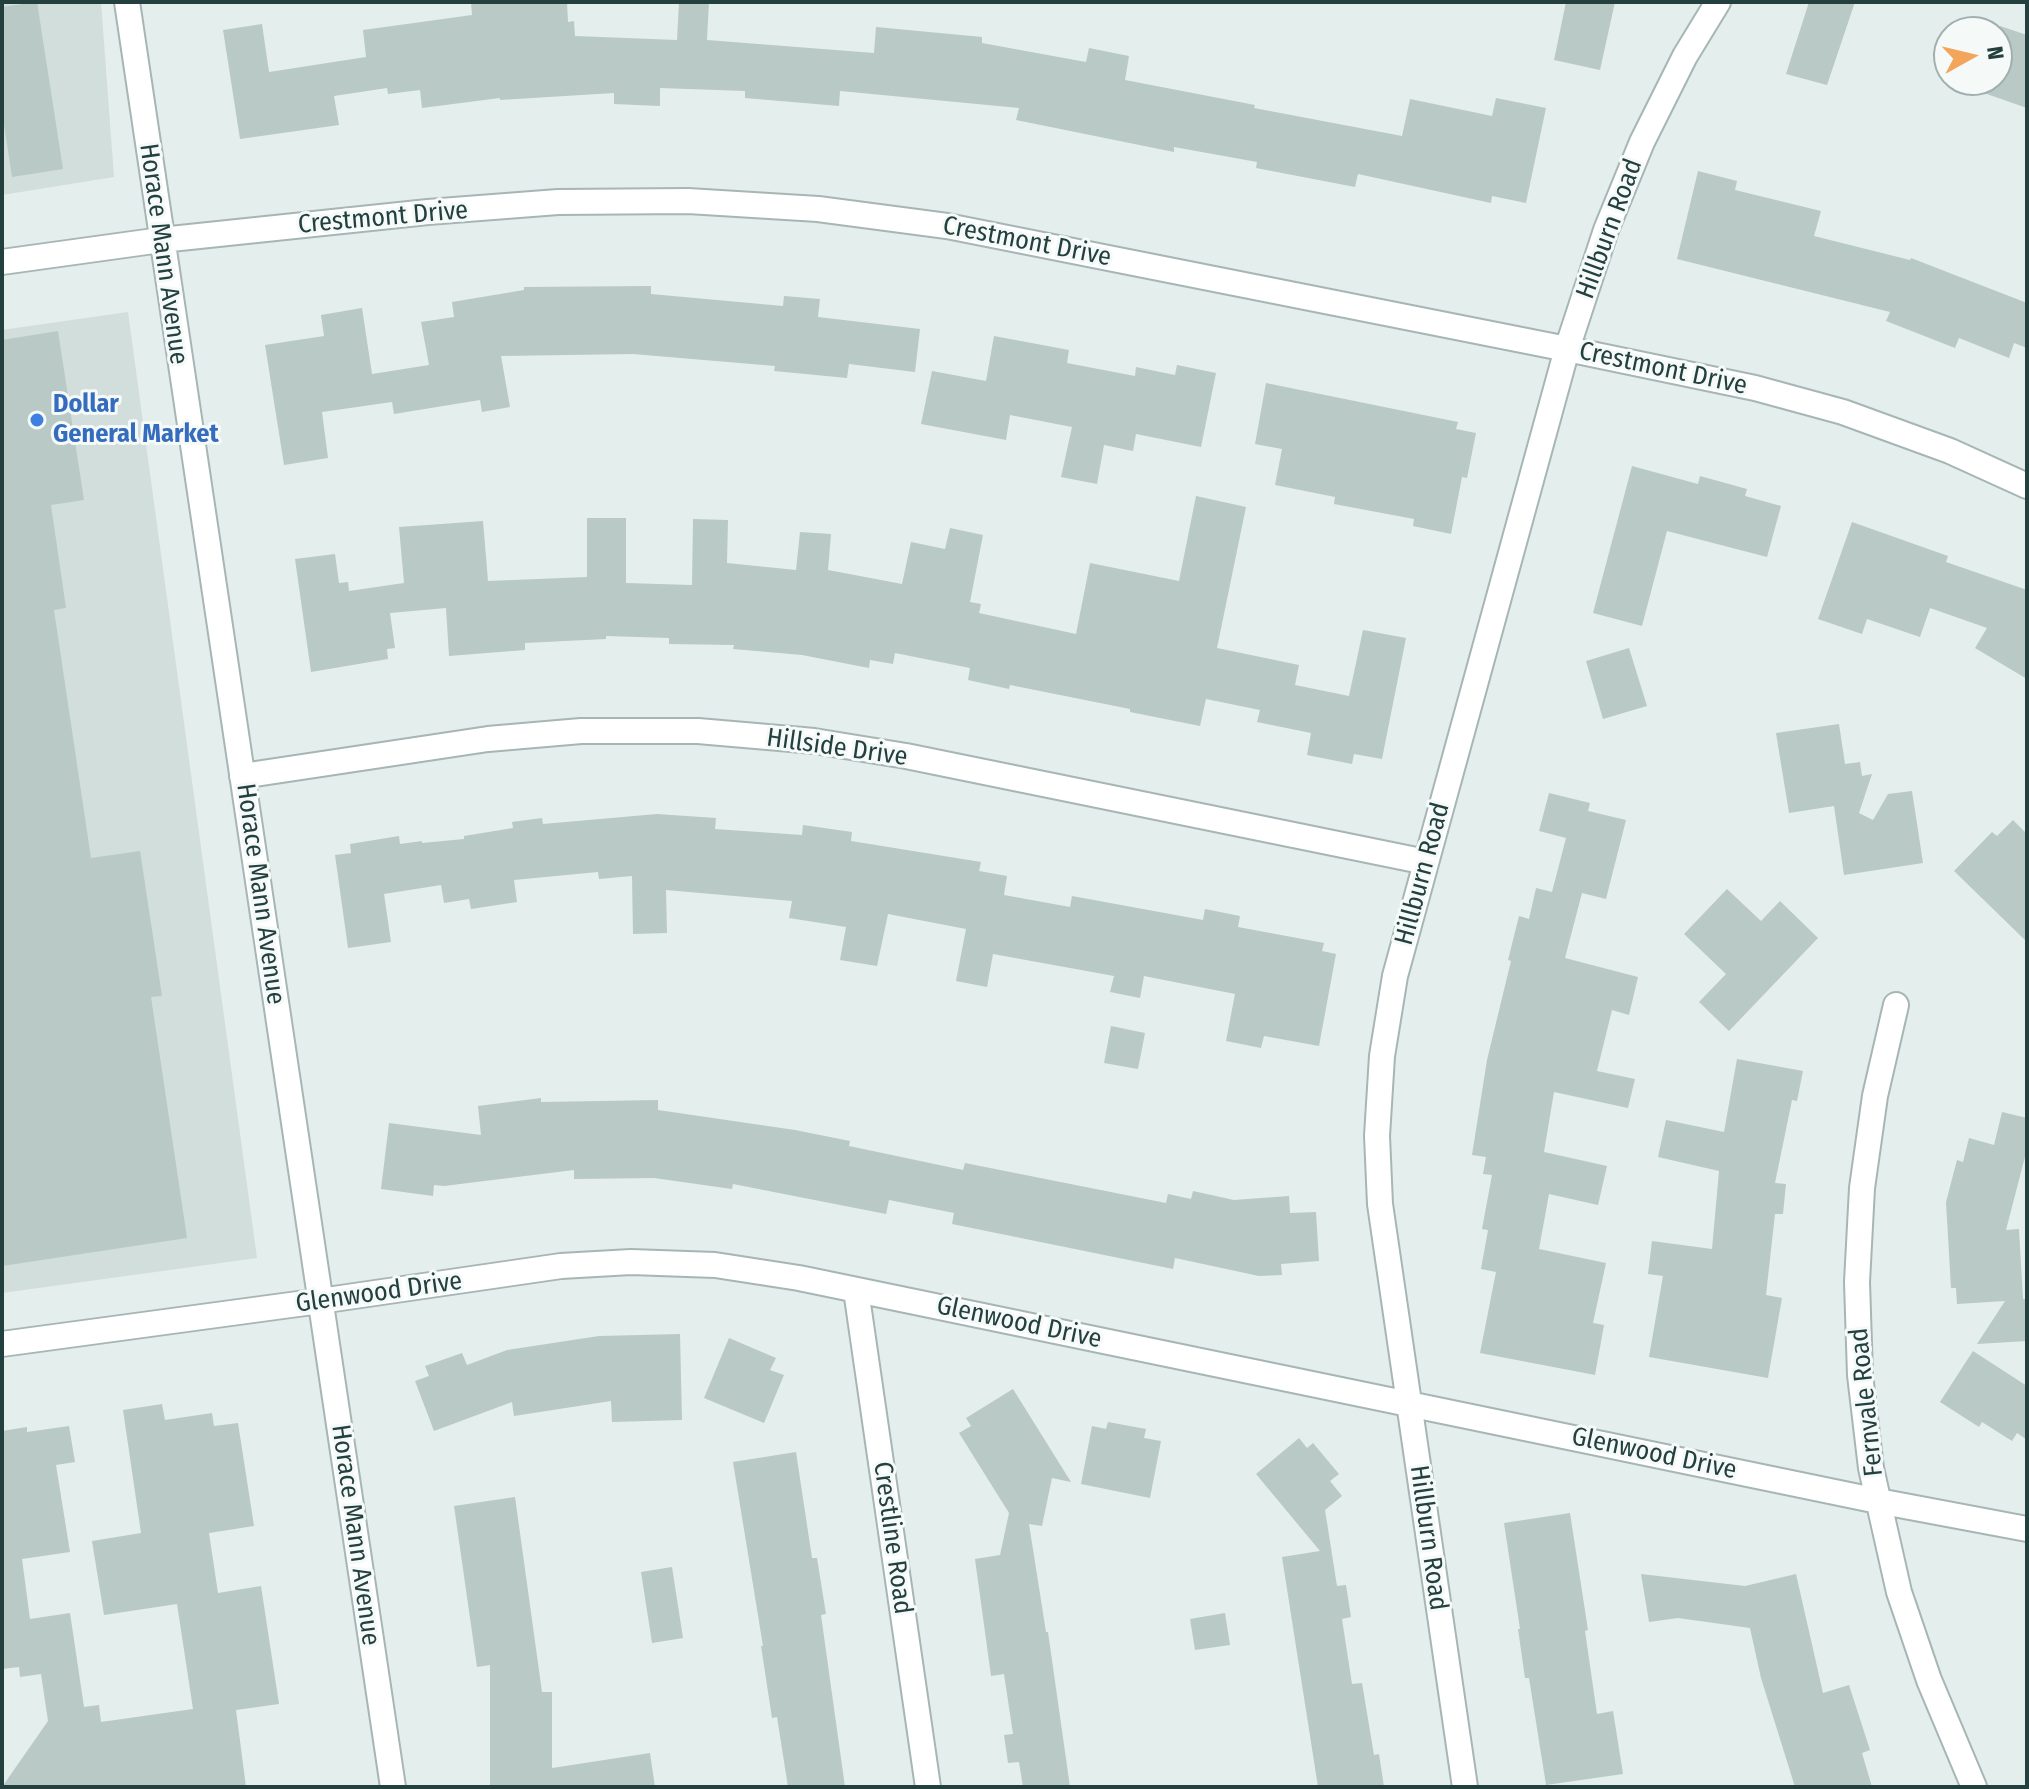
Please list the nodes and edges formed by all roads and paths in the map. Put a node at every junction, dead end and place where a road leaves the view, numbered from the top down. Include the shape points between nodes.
1 (127, 2) edge
2 (1718, 2) edge
3 (161, 240) junction
4 (2, 262) edge
5 (1567, 349) junction
6 (2027, 486) edge
7 (242, 776) junction
8 (1426, 862) junction
9 (1896, 1005) dead end
10 (856, 1290) junction
11 (320, 1301) junction
12 (2, 1344) edge
13 (1408, 1403) junction
14 (1878, 1501) junction
15 (2027, 1529) edge
16 (393, 1787) edge
17 (928, 1787) edge
18 (1465, 1787) edge
19 (1974, 1787) edge

1 - 3 street, Horace Mann Avenue
2 - 5 street, Hillburn Road via 1642,142
3 - 4 street, Crestmont Drive
3 - 5 street, Crestmont Drive via 558,202 688,201 818,209 947,226
3 - 7 street, Horace Mann Avenue
5 - 6 street, Crestmont Drive via 1843,412
5 - 8 street, Hillburn Road
7 - 8 street, Hillside Drive via 488,739 581,731 698,731 906,756
7 - 11 street, Horace Mann Avenue
8 - 13 street, Hillburn Road via 1395,976 1377,1136 1380,1204
9 - 14 street, Fernvale Road via 1864,1173 1857,1282 1860,1375
10 - 11 street, Glenwood Drive via 715,1265 631,1262 561,1266
10 - 13 street, Glenwood Drive
10 - 17 street, Crestline Road
11 - 12 street, Glenwood Drive
11 - 16 street, Horace Mann Avenue
13 - 14 street, Glenwood Drive
13 - 18 street, Hillburn Road
14 - 15 street, Glenwood Drive
14 - 19 street, Fernvale Road via 1899,1592

